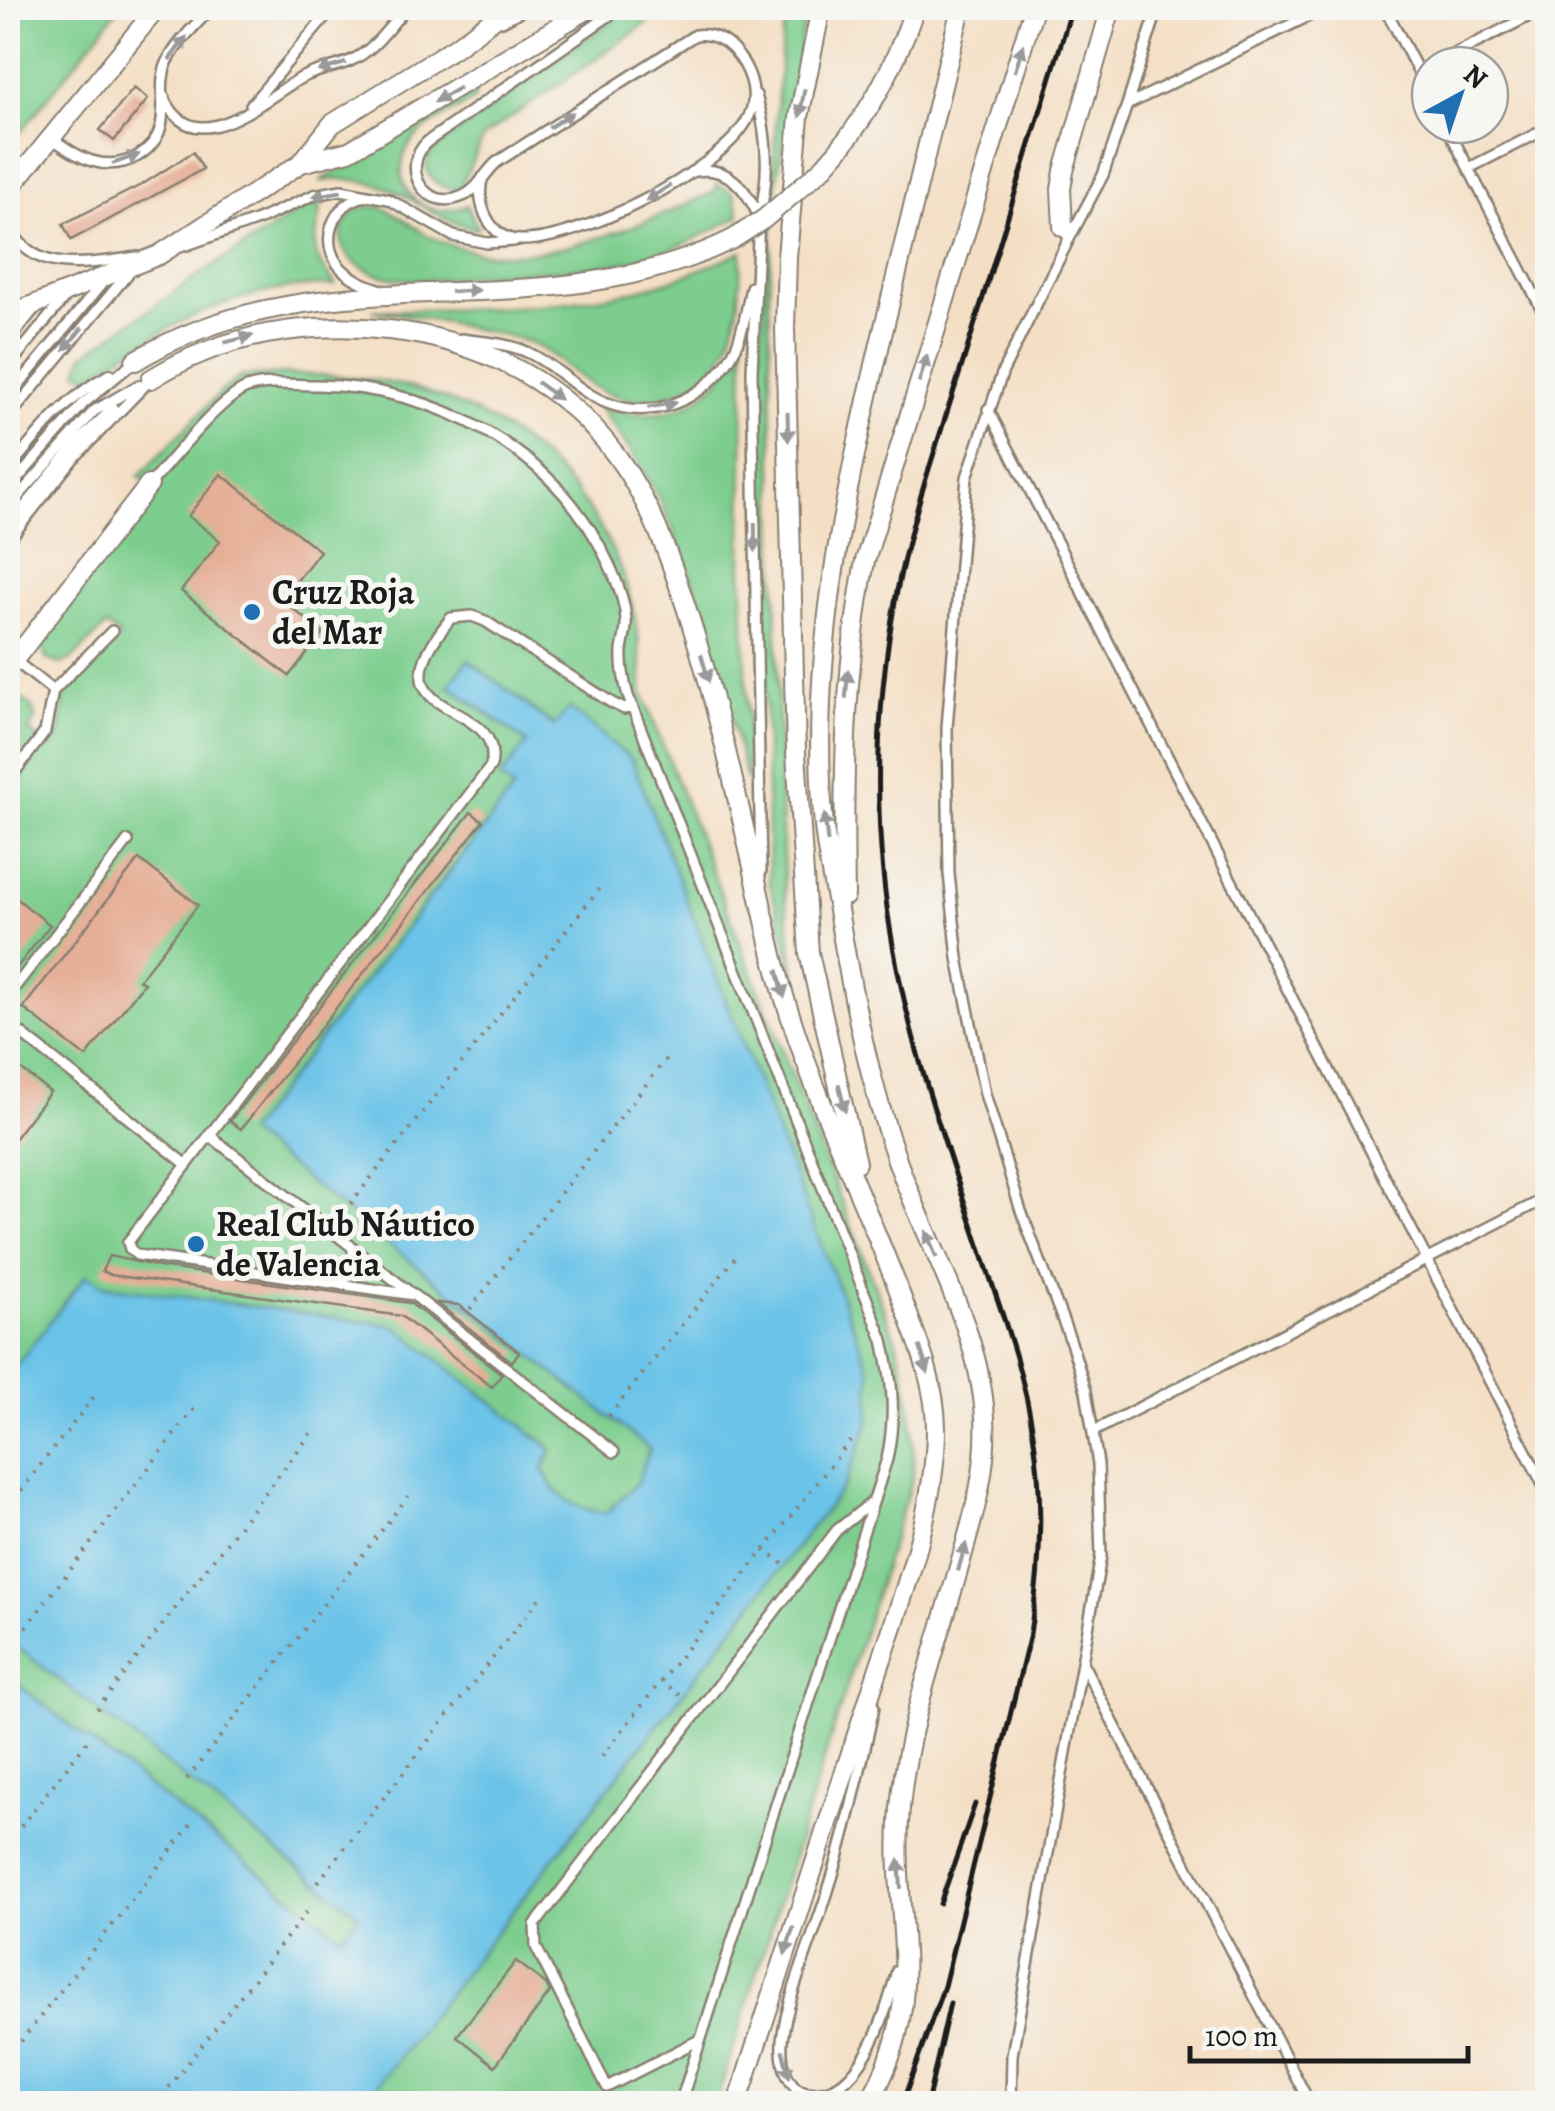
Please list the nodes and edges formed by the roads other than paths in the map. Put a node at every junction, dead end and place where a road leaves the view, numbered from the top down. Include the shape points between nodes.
1 (157, 8) edge
2 (211, 8) edge
3 (333, 8) edge
4 (406, 8) edge
5 (508, 8) edge
6 (526, 8) edge
7 (590, 8) edge
8 (620, 8) edge
9 (821, 8) edge
10 (915, 8) edge
11 (961, 8) edge
12 (1034, 8) edge
13 (1110, 8) edge
14 (1158, 8) edge
15 (1325, 8) edge
16 (1385, 8) edge
17 (1545, 8) edge
18 (1473, 45) edge
19 (454, 48) junction
20 (1410, 55) edge
21 (752, 82) junction
22 (163, 95) junction
23 (1127, 105) junction
24 (236, 118) junction
25 (1548, 128) edge
26 (52, 138) junction
27 (1456, 145) edge
28 (301, 163) junction
29 (1468, 168) junction
30 (687, 173) junction
31 (483, 178) junction
32 (8, 192) edge
33 (374, 195) junction
34 (759, 217) junction
35 (8, 223) edge
36 (1066, 233) junction
37 (517, 241) junction
38 (160, 254) junction
39 (136, 264) junction
40 (756, 264) junction
41 (108, 275) junction
42 (70, 290) junction
43 (400, 294) junction
44 (40, 302) junction
45 (8, 315) edge
46 (1548, 322) edge
47 (408, 332) junction
48 (8, 342) edge
49 (135, 361) junction
50 (8, 367) edge
51 (151, 379) junction
52 (8, 398) edge
53 (988, 409) junction
54 (8, 418) edge
55 (8, 470) edge
56 (150, 485) joint
57 (8, 490) edge
58 (8, 508) edge
59 (8, 527) edge
60 (8, 541) edge
61 (112, 631) dead end
62 (11, 664) edge
63 (53, 691) junction
64 (632, 707) junction
65 (8, 781) edge
66 (128, 841) dead end
67 (762, 905) junction
68 (846, 956) junction
69 (8, 996) edge
70 (8, 1023) edge
71 (209, 1135) junction
72 (186, 1164) junction
73 (1548, 1197) edge
74 (865, 1203) junction
75 (352, 1246) junction
76 (1426, 1259) junction
77 (332, 1283) junction
78 (414, 1295) junction
79 (1094, 1431) junction
80 (614, 1452) dead end
81 (1548, 1494) edge
82 (874, 1500) junction
83 (890, 1632) junction
84 (1083, 1663) junction
85 (905, 1939) junction
86 (700, 2039) junction
87 (680, 2104) edge
88 (737, 2104) edge
89 (868, 2104) edge
90 (1011, 2104) edge
91 (1310, 2104) edge

1 - 26 street
22 -> 2 lane via 167,63
3 - 24 lane
4 -> 24 lane via 366,52 300,78
5 - 19 street
6 - 19 lane
7 -> 28 street via 349,151
8 - 31 lane via 427,142 416,158 418,184 434,198 463,196
9 -> 74 street via 799,117 787,256 796,752 809,953
43 -> 10 street, bridge via 618,278 680,262 733,238 764,219 840,149 878,96
68 -> 11 street via 824,826 830,595 864,409
68 -> 12 street via 846,702 865,561
13 - 36 street via 1064,171
14 - 23 lane
15 - 23 lane
16 - 20 lane
17 - 18 lane
19 - 28 street via 332,124
21 - 30 lane via 746,122
31 -> 21 lane via 695,35 724,41
21 - 34 lane via 766,138
22 - 24 lane via 176,115 198,127
26 -> 22 lane via 84,159 120,164 158,136
23 - 36 lane via 1103,175
25 - 29 lane
26 - 32 street
27 - 29 lane
28 - 38 street
29 - 46 lane
30 - 34 lane via 714,170 734,180
30 -> 37 lane via 579,230
31 - 37 lane via 479,195 490,222
33 - 37 lane via 453,236
33 -> 38 lane via 314,194
33 - 43 lane via 341,209 330,229 330,250 351,276
34 - 40 lane
35 - 38 lane via 23,248 52,263
36 - 53 lane
38 - 39 street
39 - 41 street
39 -> 54 lane
47 -> 40 lane via 517,349 604,402 664,406 692,396 726,365
40 -> 67 lane via 752,371
41 - 42 street
41 - 52 lane
42 - 44 street
42 - 50 lane
43 - 49 street via 274,306 226,318
44 - 45 street
44 - 48 lane
51 -> 47 street via 242,338 308,329
47 -> 67 street via 493,356 556,395 606,443 639,491 708,678
49 - 55 lane via 68,403
49 - 57 lane via 84,403
51 - 58 lane via 94,411
51 - 59 lane via 90,430
51 - 60 lane via 73,459
53 - 76 lane
53 - 79 lane via 967,478 947,728 949,874 985,1094 1070,1339
56 - 62 street
56 - 64 lane via 229,400 258,386 369,390 466,420 544,474 588,527 622,599 624,680
61 - 63 lane
62 - 63 lane
63 - 65 lane via 45,732
64 - 71 lane via 612,704 485,621 451,618 422,660 422,684 482,730 491,742 491,766
64 - 82 lane via 883,1340 894,1384 894,1424
66 - 69 lane
67 -> 74 street via 803,1056
85 -> 68 street via 898,1838 902,1786 978,1500 985,1416 966,1334 880,1106
70 - 72 lane
71 - 72 lane
71 - 75 lane
72 - 77 lane via 132,1234 128,1242 137,1255
73 - 76 lane
74 -> 83 street via 926,1366 937,1423 924,1514
75 - 77 lane via 354,1266
75 - 78 lane
76 - 79 lane
76 - 81 lane
77 - 78 lane
78 - 80 lane
79 - 84 lane via 1100,1556
82 - 86 lane
82 - 86 lane via 836,1530 534,1924 536,1946 608,2087
83 -> 85 lane via 848,1828 784,2028 784,2066 801,2092 832,2098 860,2076 887,2010
83 -> 88 street
84 - 90 lane via 1012,2055
84 - 91 lane
85 - 89 street via 901,2022
86 - 87 lane

